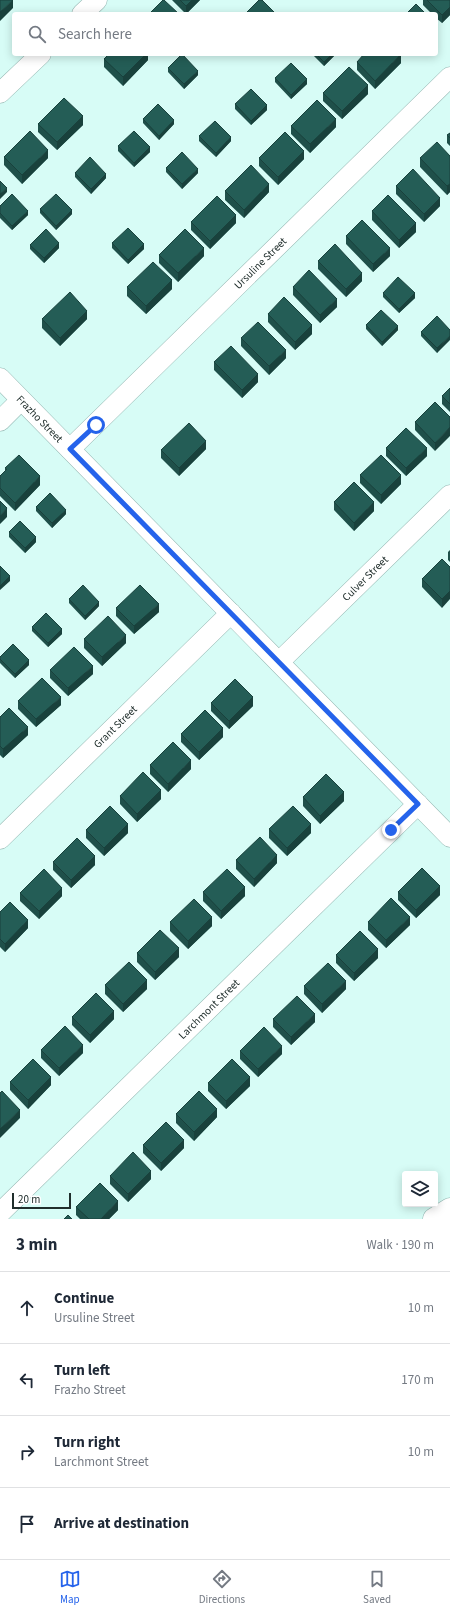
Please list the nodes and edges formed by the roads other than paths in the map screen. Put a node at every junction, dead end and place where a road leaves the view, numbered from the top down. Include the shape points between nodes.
1 (97, 0) edge
2 (84, 12) edge
3 (39, 56) edge
4 (450, 77) edge
5 (0, 93) edge
6 (0, 378) edge
7 (21, 400) junction
8 (0, 421) edge
9 (70, 449) junction
10 (450, 494) edge
11 (231, 613) junction
12 (279, 662) junction
13 (418, 804) junction
14 (450, 837) edge
15 (0, 839) edge
16 (450, 1209) edge
17 (0, 1213) edge
18 (434, 1219) edge

1 - 2 street
3 - 5 street
4 - 9 street, Ursuline Street
6 - 7 street, Frazho Street
7 - 8 street
7 - 9 street, Frazho Street
9 - 11 street, Frazho Street
10 - 12 street, Culver Street
11 - 12 street, Frazho Street
11 - 15 street, Grant Street
12 - 13 street, Frazho Street
13 - 14 street, Frazho Street
13 - 17 street, Larchmont Street
16 - 18 highway

